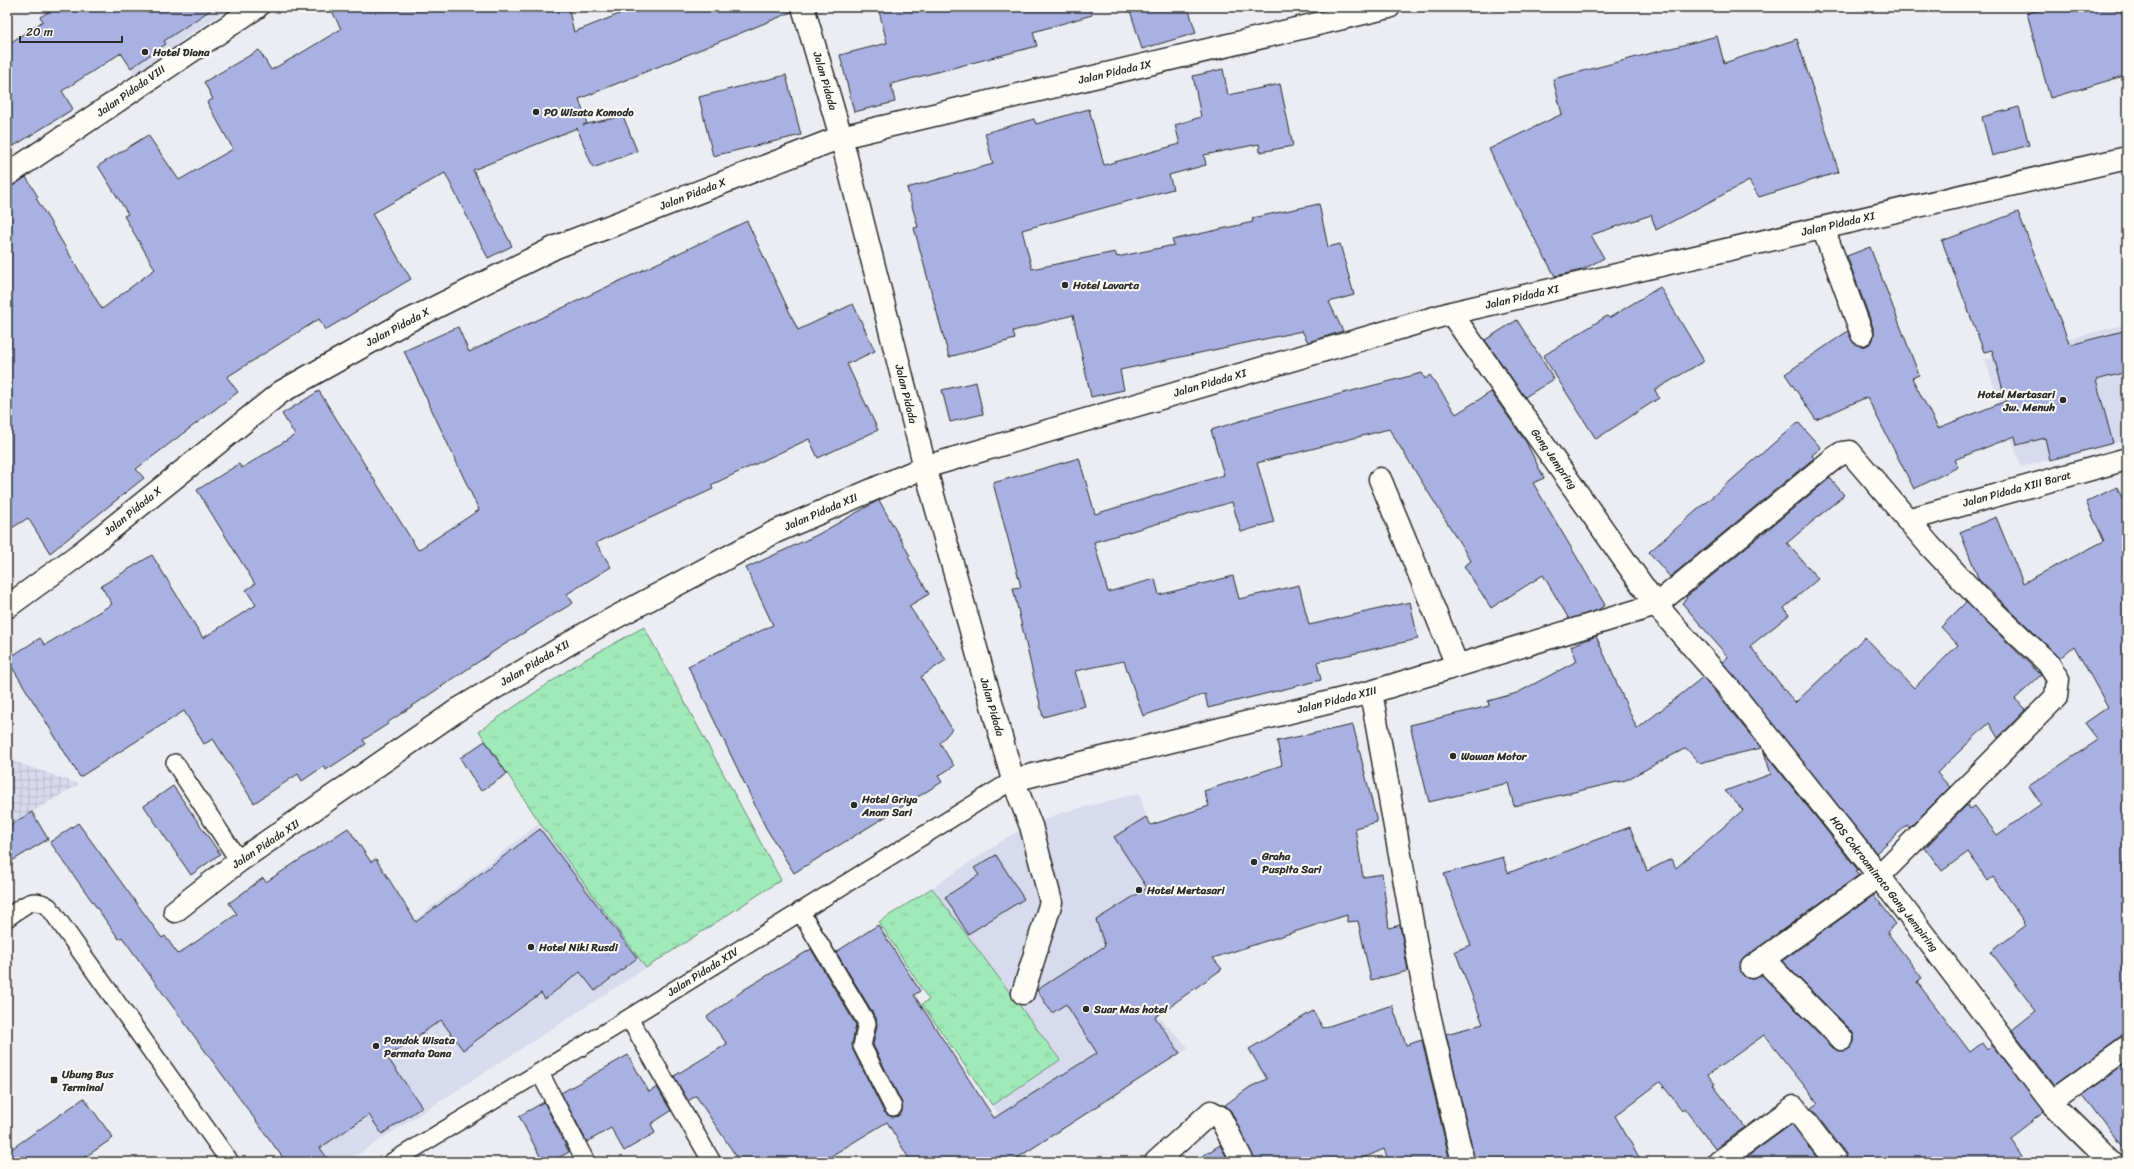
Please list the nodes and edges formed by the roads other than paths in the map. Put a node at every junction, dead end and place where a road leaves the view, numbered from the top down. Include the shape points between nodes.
1 (256, 7) edge
2 (803, 7) edge
3 (1389, 7) edge
4 (841, 137) junction
5 (2127, 158) edge
6 (7, 176) edge
7 (1823, 228) junction
8 (1451, 313) junction
9 (1862, 334) dead end
10 (2127, 459) edge
11 (925, 467) junction
12 (1380, 479) dead end
13 (1907, 520) junction
14 (1656, 605) junction
15 (7, 607) edge
16 (1457, 666) junction
17 (1371, 692) junction
18 (175, 763) dead end
19 (1013, 780) junction
20 (239, 861) junction
21 (1879, 876) junction
22 (175, 911) dead end
23 (800, 911) junction
24 (7, 918) edge
25 (1023, 992) dead end
26 (629, 1018) junction
27 (1842, 1039) dead end
28 (2127, 1046) edge
29 (540, 1073) junction
30 (2051, 1102) junction
31 (893, 1107) dead end
32 (397, 1161) edge
33 (230, 1162) edge
34 (586, 1162) edge
35 (712, 1162) edge
36 (1156, 1162) edge
37 (1244, 1162) edge
38 (1463, 1162) edge
39 (1719, 1162) edge
40 (1836, 1162) edge
41 (2112, 1162) edge

1 - 6 street, Jalan Pidada VIII
2 - 4 street, Jalan Pidada
3 - 4 street, Jalan Pidada IX
4 - 11 street, Jalan Pidada
4 - 15 street, Jalan Pidada X via 556,247 406,322 281,392 81,553
5 - 7 street, Jalan Pidada XI
7 - 8 street, Jalan Pidada XI
7 - 9 street
8 - 11 street, Jalan Pidada XI
8 - 14 street, Gang Jempring
10 - 13 street, Jalan Pidada XIII Barat
11 - 19 street, Jalan Pidada
11 - 20 street, Jalan Pidada XII via 775,532 590,631 459,709
12 - 16 street
13 - 14 street via 1850,452 1842,453
13 - 21 street via 1980,598 2048,663 2058,679 2056,697
14 - 16 street, Jalan Pidada XIII
14 - 21 street, HOS Cokroaminoto Gang Jempiring via 1729,688
16 - 17 street, Jalan Pidada XIII
17 - 19 street, Jalan Pidada XIII
17 - 38 street via 1426,1001
18 - 20 lane
19 - 23 lane, Jalan Pidada XIV
19 - 25 street, Jalan Pidada via 1031,826 1051,902
20 - 22 street, Jalan Pidada XII
21 - 27 street via 1758,964
21 - 30 street, HOS Cokroaminoto Gang Jempiring
23 - 26 lane, Jalan Pidada XIV
23 - 31 lane via 867,1023 862,1046
24 - 33 lane via 29,902 40,901 49,907
26 - 29 lane, Jalan Pidada XIV
26 - 35 lane
28 - 30 street
29 - 32 lane, Jalan Pidada XIV
29 - 34 lane
30 - 41 street, HOS Cokroaminoto Gang Jempiring
36 - 37 street via 1211,1112 1220,1117
39 - 40 street via 1794,1107

